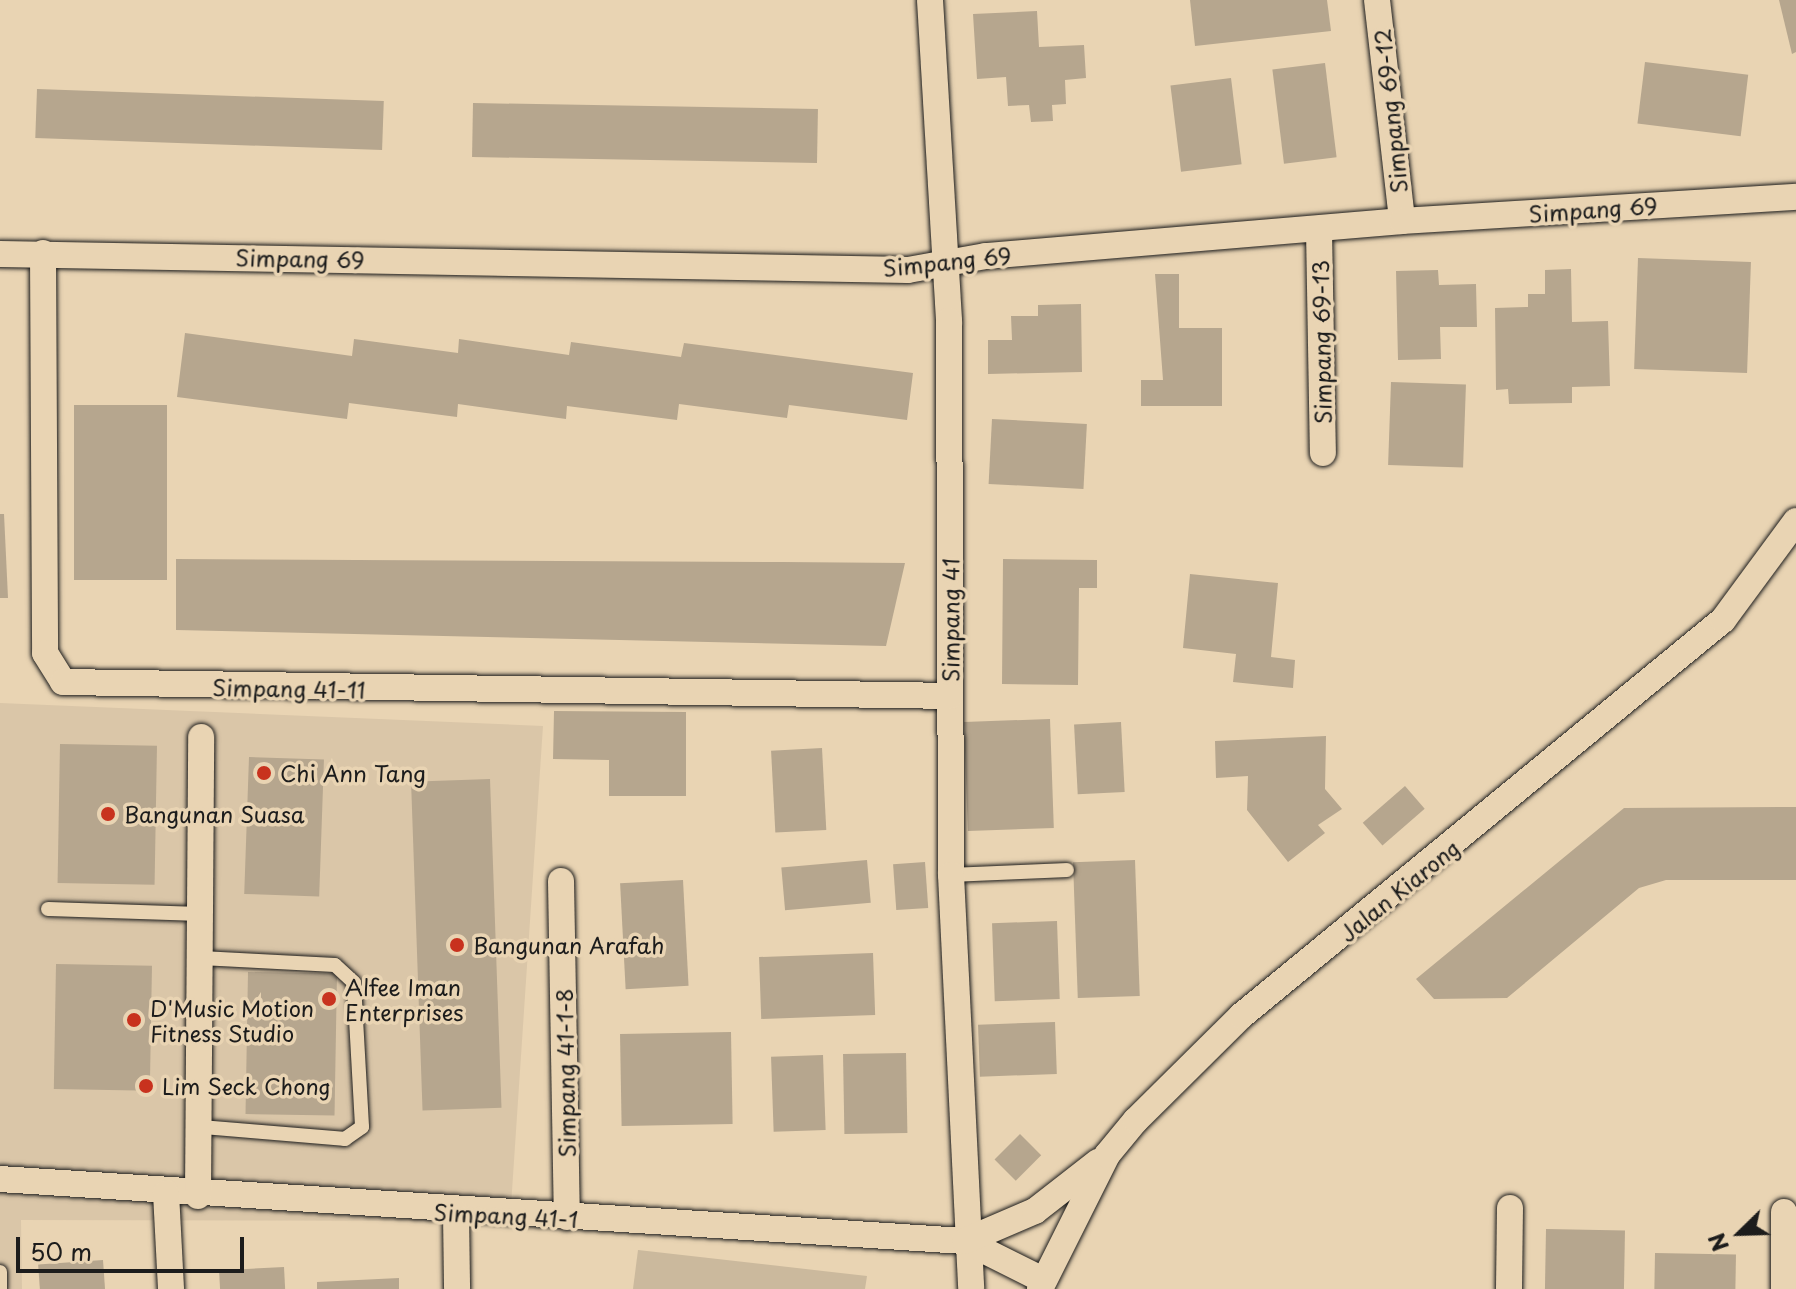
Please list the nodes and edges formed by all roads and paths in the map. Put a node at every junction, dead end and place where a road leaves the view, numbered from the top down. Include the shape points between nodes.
1 (930, 0) edge
2 (1377, 0) edge
3 (1796, 197) edge
4 (1402, 221) junction
5 (1319, 230) junction
6 (43, 253) junction
7 (0, 254) edge
8 (943, 265) junction
9 (1323, 453) dead end
10 (1796, 521) edge
11 (950, 696) junction
12 (201, 737) dead end
13 (1067, 870) dead end
14 (951, 875) junction
15 (561, 881) dead end
16 (48, 909) dead end
17 (201, 914) junction
18 (201, 958) junction
19 (201, 1127) junction
20 (1107, 1155) junction
21 (0, 1179) edge
22 (166, 1193) junction
23 (198, 1196) junction
24 (1510, 1208) dead end
25 (1784, 1212) dead end
26 (456, 1213) junction
27 (567, 1217) junction
28 (965, 1241) junction
29 (0, 1272) edge
30 (1041, 1285) edge
31 (0, 1289) edge
32 (171, 1289) edge
33 (457, 1289) edge
34 (971, 1289) edge
35 (1509, 1289) edge
36 (1784, 1289) edge

1 - 8 street, Simpang 41
2 - 4 street, Simpang 69-12
3 - 4 street, Simpang 69
4 - 5 street, Simpang 69
5 - 8 street, Simpang 69
5 - 9 street, Simpang 69-13
6 - 7 street, Simpang 69
6 - 8 street, Simpang 69 via 908,270
6 - 11 street, Simpang 41-11 via 45,653 63,682
8 - 11 street, Simpang 41
10 - 20 street, Jalan Kiarong via 1723,620 1241,1016
11 - 14 street, Simpang 41
12 - 17 street
13 - 14 lane
14 - 28 street, Simpang 41
15 - 27 street, Simpang 41-1-8
16 - 17 lane
17 - 18 street
18 - 19 street
18 - 19 lane via 335,965 354,983 362,1127 345,1139
19 - 23 street
20 - 28 street, Simpang 41-1 via 1035,1211
20 - 30 street, Jalan Kiarong
21 - 22 street, Simpang 41-1
22 - 23 street, Simpang 41-1
22 - 32 street
23 - 26 street, Simpang 41-1
24 - 35 street
25 - 36 street
26 - 27 street, Simpang 41-1
26 - 33 street
27 - 28 street, Simpang 41-1
28 - 30 street, Simpang 41-1
28 - 34 street
29 - 31 lane

